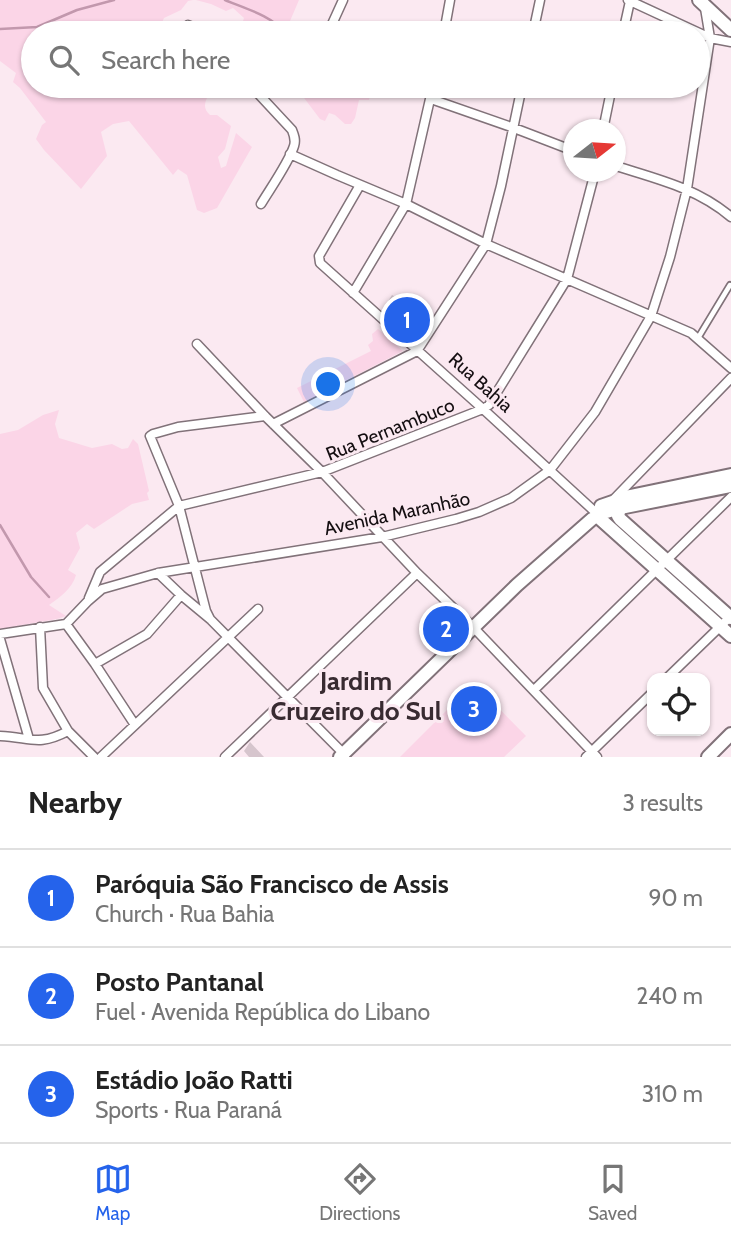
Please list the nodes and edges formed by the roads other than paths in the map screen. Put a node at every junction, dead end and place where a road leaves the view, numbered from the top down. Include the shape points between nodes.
1 (343, 0) edge
2 (450, 0) edge
3 (540, 0) edge
4 (629, 1) edge
5 (703, 2) edge
6 (333, 21) edge
7 (446, 21) edge
8 (536, 21) edge
9 (625, 21) edge
10 (673, 21) edge
11 (707, 21) edge
12 (731, 30) edge
13 (710, 38) edge
14 (731, 42) edge
15 (262, 98) edge
16 (520, 98) edge
17 (610, 98) edge
18 (701, 98) edge
19 (431, 99) joint
20 (605, 119) edge
21 (514, 128) junction
22 (563, 147) edge
23 (290, 154) junction
24 (626, 169) edge
25 (592, 182) edge
26 (360, 185) junction
27 (687, 188) junction
28 (261, 204) dead end
29 (406, 204) junction
30 (731, 217) edge
31 (486, 244) junction
32 (567, 279) junction
33 (730, 285) edge
34 (353, 293) junction
35 (651, 316) junction
36 (698, 338) junction
37 (197, 344) dead end
38 (417, 351) junction
39 (731, 368) edge
40 (731, 378) edge
41 (483, 409) junction
42 (265, 416) junction
43 (272, 424) junction
44 (550, 470) junction
45 (322, 472) junction
46 (731, 475) edge
47 (731, 486) edge
48 (731, 497) edge
49 (179, 506) junction
50 (595, 513) junction
51 (615, 514) junction
52 (382, 537) junction
53 (666, 559) junction
54 (194, 567) junction
55 (656, 570) junction
56 (158, 573) junction
57 (417, 573) junction
58 (181, 595) junction
59 (88, 601) junction
60 (258, 609) dead end
61 (731, 617) edge
62 (210, 619) junction
63 (66, 624) junction
64 (40, 627) junction
65 (473, 627) junction
66 (720, 627) junction
67 (731, 636) edge
68 (0, 637) edge
69 (229, 637) junction
70 (95, 664) junction
71 (672, 673) edge
72 (534, 690) junction
73 (288, 697) junction
74 (647, 698) edge
75 (135, 725) junction
76 (68, 730) junction
77 (731, 734) edge
78 (0, 736) edge
79 (29, 739) junction
80 (592, 755) edge
81 (343, 756) edge
82 (94, 757) edge
83 (101, 757) edge
84 (225, 757) edge
85 (708, 757) edge

1 - 6 street
2 - 7 street
3 - 8 street
4 - 9 street
4 - 10 street
5 - 11 street, Avenida Maranhão
5 - 12 main road
13 - 14 street
15 - 23 street via 295,136
16 - 21 street
17 - 20 street
18 - 27 street, Avenida Maranhão
19 - 21 street
19 - 29 street
21 - 22 street
21 - 31 street
23 - 26 street
23 - 28 street
24 - 27 street
25 - 32 street, Rua Pernambuco
26 - 29 street
26 - 34 street, Rua Bahia via 319,256 320,263
27 - 30 street
27 - 35 street, Avenida Maranhão
29 - 31 street
29 - 34 street
31 - 32 street
31 - 38 street
32 - 35 street
32 - 41 street, Rua Pernambuco
33 - 36 lane
34 - 38 street, Rua Bahia
35 - 36 street
35 - 44 street, Avenida Maranhão via 596,412
36 - 39 street
37 - 42 street
38 - 41 street, Rua Bahia
38 - 43 street
40 - 51 street
41 - 44 street, Rua Bahia
41 - 45 street, Rua Pernambuco
42 - 43 street
42 - 49 street via 178,427 150,436
43 - 45 street
44 - 50 street, Rua Bahia
44 - 52 street, Avenida Maranhão via 511,498 479,512
45 - 49 street, Rua Pernambuco
45 - 52 street
46 - 51 main road via 630,496
47 - 51 main road
48 - 53 street
49 - 54 street
49 - 59 street, Rua Pernambuco via 100,572
50 - 51 main road
50 - 51 main road, Rua Bahia
50 - 65 main road
51 - 53 main road, Rua Bahia
51 - 55 main road, Rua Bahia
52 - 54 street, Avenida Maranhão
52 - 57 street
53 - 55 street
53 - 61 main road, Rua Bahia
54 - 56 street, Avenida Maranhão
54 - 62 street
55 - 66 main road, Rua Bahia
55 - 72 street
56 - 58 street
56 - 59 street, Avenida Maranhão via 108,586
57 - 65 street
57 - 73 street
58 - 62 street
58 - 70 street via 147,634
59 - 63 street, Avenida Maranhão
60 - 69 street
61 - 66 street
62 - 69 street
63 - 64 street
63 - 70 street
64 - 68 street
64 - 76 street via 43,688
65 - 72 street
65 - 81 main road
66 - 67 main road, Rua Bahia
66 - 71 street
68 - 79 street
69 - 73 street
69 - 75 street
70 - 75 street
72 - 80 street
73 - 81 street
73 - 84 street
74 - 80 street
75 - 83 street
76 - 79 street via 50,739
76 - 82 street
77 - 85 main road
78 - 79 street

